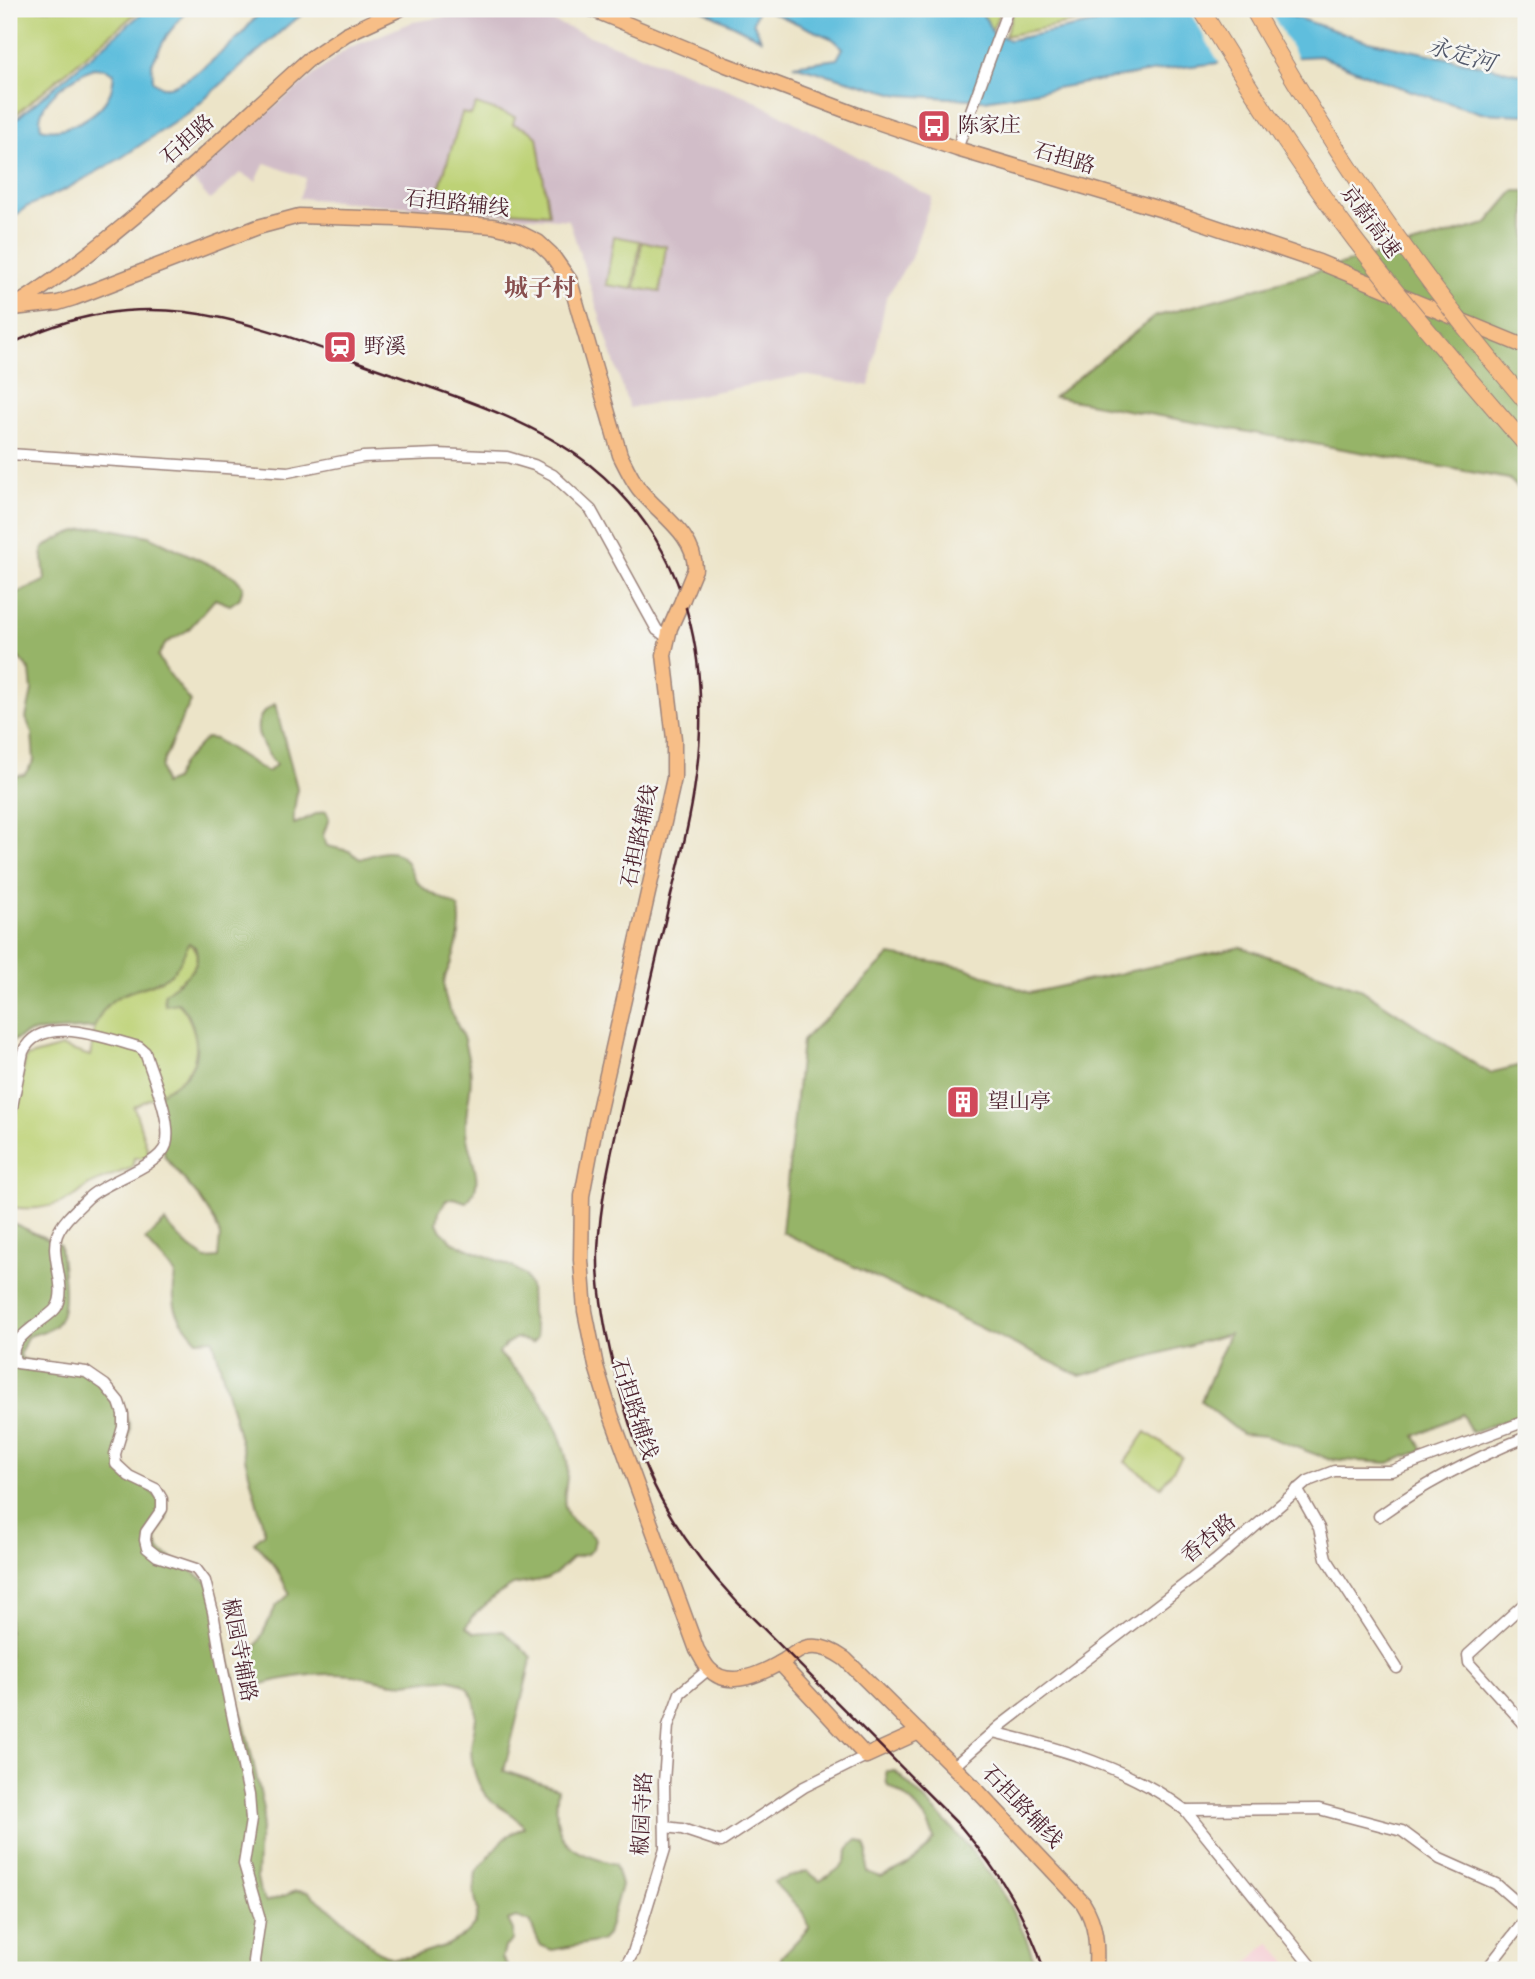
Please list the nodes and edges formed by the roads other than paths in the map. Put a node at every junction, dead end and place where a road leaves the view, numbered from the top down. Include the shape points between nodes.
1 (400, 9) edge
2 (591, 9) edge
3 (1008, 9) edge
4 (1200, 9) edge
5 (1253, 9) edge
6 (957, 149) junction
7 (11, 309) edge
8 (1526, 347) edge
9 (1526, 402) edge
10 (1526, 445) edge
11 (9, 454) edge
12 (668, 638) junction
13 (9, 1122) edge
14 (1526, 1421) edge
15 (1526, 1437) edge
16 (1297, 1489) junction
17 (1379, 1516) dead end
18 (1526, 1602) edge
19 (780, 1663) junction
20 (1397, 1668) dead end
21 (709, 1670) junction
22 (1526, 1726) edge
23 (919, 1732) junction
24 (993, 1732) junction
25 (866, 1756) junction
26 (953, 1766) junction
27 (1185, 1810) junction
28 (664, 1828) junction
29 (1526, 1910) edge
30 (1526, 1919) edge
31 (255, 1970) edge
32 (623, 1970) edge
33 (1096, 1970) edge
34 (1314, 1970) edge
35 (1486, 1970) edge

1 - 7 main road, 石担路 via 346,34 308,60 103,243
2 - 6 main road, 石担路 via 726,65
3 - 6 street
4 - 10 highway, 京蔚高速, bridge via 1257,101 1355,240
5 - 9 highway, 京蔚高速, bridge via 1374,207
6 - 8 main road, 石担路 via 1320,262
7 - 12 main road, 石担路辅线, bridge via 74,298 258,227 299,216 493,226 538,242 570,281 629,474 688,541 695,556 695,569
11 - 12 street via 288,472 363,457 507,457 553,475 591,510 657,630
12 - 21 main road, 石担路辅线 via 664,655 674,778 582,1196 581,1259 585,1311 611,1415 697,1650
13 - 31 street, 椒园寺辅路 via 23,1052 39,1035 78,1031 145,1052 167,1124 166,1145 150,1162 90,1195 63,1223 54,1245 58,1304 49,1315 20,1332 10,1353 17,1363 86,1372 105,1385 123,1414 117,1464 129,1476 156,1489 162,1499 162,1508 146,1532 147,1548 196,1569 205,1581 249,1795 251,1820 244,1864 260,1919
14 - 16 street, 香杏路 via 1391,1471 1334,1471
15 - 17 street via 1408,1495
16 - 20 street via 1319,1528 1326,1558
16 - 24 street, 香杏路 via 1215,1561
18 - 22 street via 1468,1656 1469,1663
19 - 21 main road, 石担路辅线 via 740,1679 722,1678
19 - 23 main road, 石担路辅线 via 807,1647 834,1651
19 - 25 main road
21 - 28 street, 椒园寺路 via 680,1693 668,1727
23 - 25 main road
23 - 26 main road, 石担路辅线
24 - 26 street, 香杏路
24 - 27 street via 1101,1763 1169,1797
25 - 28 street via 804,1787 721,1842
26 - 33 main road, 石担路辅线 via 1083,1903 1096,1934
27 - 29 street via 1318,1809 1402,1831 1440,1859 1496,1884
27 - 34 street
28 - 32 street, 椒园寺路 via 665,1849 633,1953
30 - 35 street

